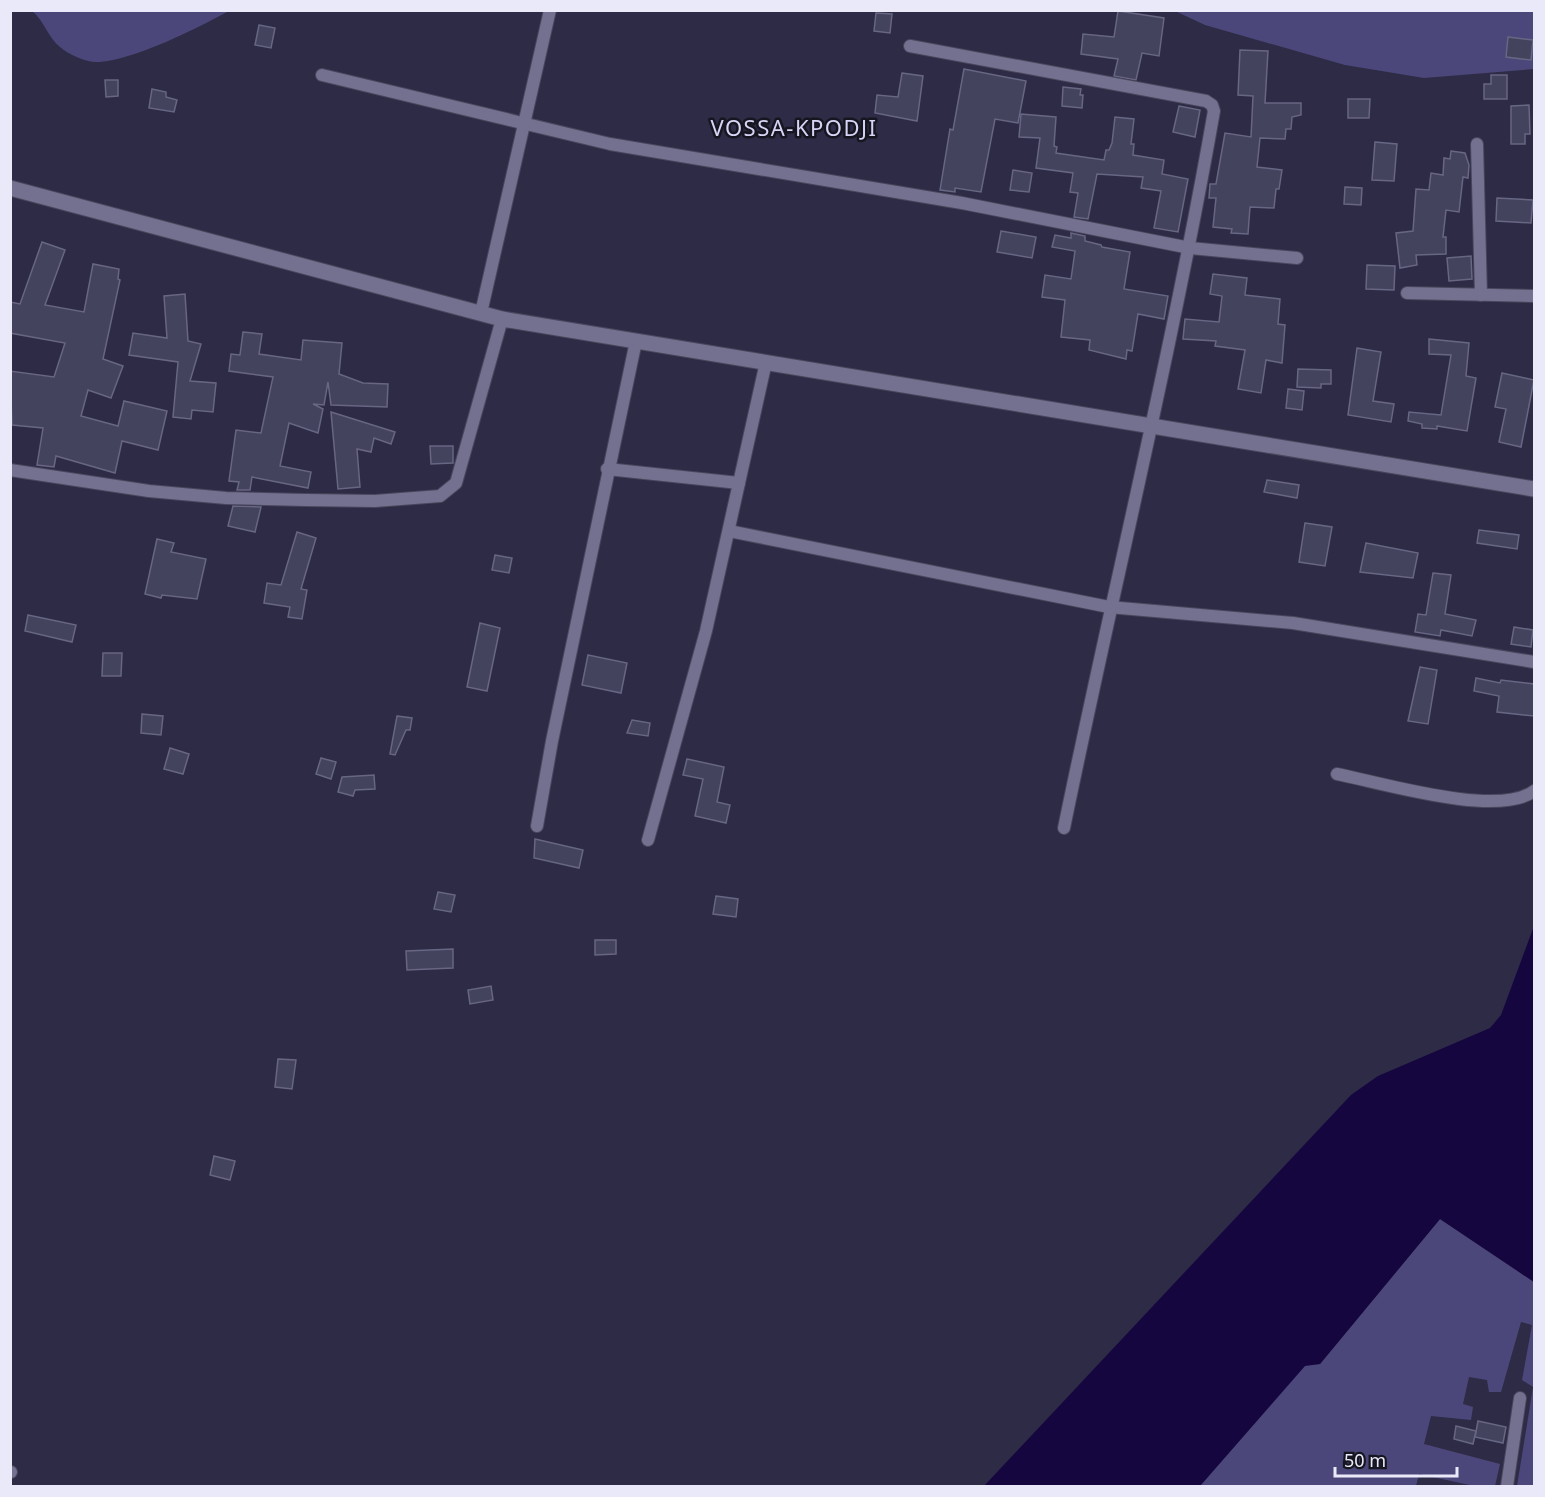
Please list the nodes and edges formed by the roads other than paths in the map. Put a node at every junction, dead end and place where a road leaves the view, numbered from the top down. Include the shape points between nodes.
1 (550, 10) edge
2 (910, 46) dead end
3 (322, 75) dead end
4 (525, 125) junction
5 (1477, 144) dead end
6 (11, 188) edge
7 (1190, 248) junction
8 (1297, 258) dead end
9 (1407, 293) dead end
10 (1481, 295) junction
11 (1534, 296) edge
12 (481, 313) junction
13 (502, 319) junction
14 (636, 341) junction
15 (766, 362) junction
16 (1153, 426) junction
17 (607, 469) junction
18 (10, 470) edge
19 (739, 483) junction
20 (1534, 489) edge
21 (729, 531) junction
22 (1109, 607) junction
23 (1534, 662) edge
24 (1337, 774) dead end
25 (1534, 791) edge
26 (537, 826) dead end
27 (1064, 828) dead end
28 (648, 840) dead end
29 (1520, 1398) dead end
30 (1507, 1486) edge

1 - 4 street
2 - 7 street via 1212,105
3 - 4 street
4 - 7 street via 610,144 962,203
4 - 12 street
5 - 10 street
6 - 12 street
7 - 8 street
7 - 16 street
9 - 10 street
10 - 11 street
12 - 13 street
13 - 14 street
13 - 18 street via 456,483 440,495 375,501 226,498
14 - 15 street
14 - 17 street
15 - 16 street
15 - 19 street
16 - 20 street
16 - 22 street
17 - 19 street
17 - 26 street
19 - 21 street
21 - 22 street
21 - 28 street via 706,631
22 - 23 street via 1293,623
22 - 27 street
24 - 25 street via 1473,801 1509,802
29 - 30 street

